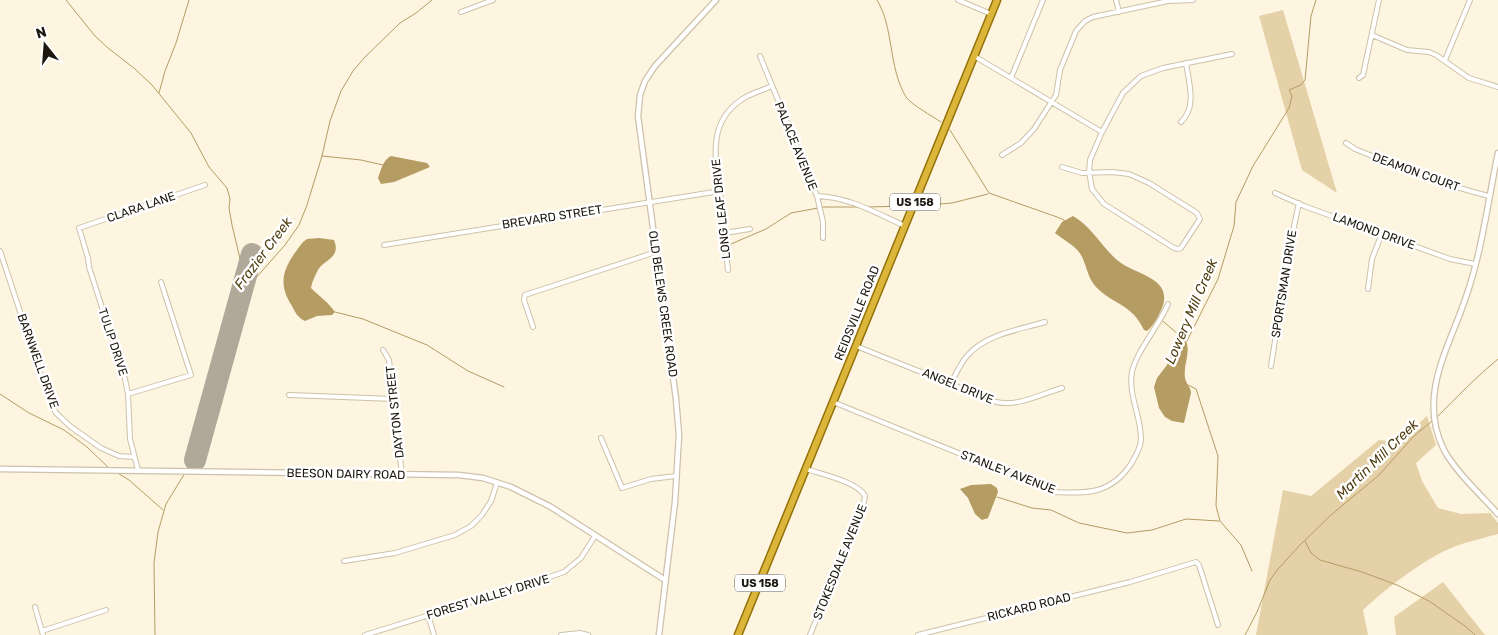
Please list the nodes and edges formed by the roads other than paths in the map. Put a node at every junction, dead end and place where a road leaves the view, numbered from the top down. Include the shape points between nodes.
1 (493, 0) edge
2 (716, 0) edge
3 (958, 0) edge
4 (997, 0) edge
5 (1043, 0) edge
6 (1116, 0) edge
7 (1193, 0) edge
8 (1379, 0) edge
9 (1470, 0) edge
10 (461, 12) dead end
11 (1118, 12) junction
12 (991, 14) junction
13 (1372, 35) junction
14 (1232, 54) dead end
15 (760, 56) dead end
16 (974, 56) junction
17 (1446, 60) junction
18 (1186, 63) junction
19 (1011, 78) junction
20 (1359, 78) dead end
21 (772, 86) junction
22 (1498, 87) edge
23 (1051, 102) junction
24 (1181, 122) dead end
25 (1102, 132) junction
26 (1346, 143) dead end
27 (1498, 153) edge
28 (1002, 155) dead end
29 (1062, 167) dead end
30 (1088, 172) junction
31 (205, 185) dead end
32 (720, 192) junction
33 (1276, 193) dead end
34 (817, 196) junction
35 (1489, 196) junction
36 (649, 202) junction
37 (1299, 203) junction
38 (905, 226) junction
39 (750, 229) dead end
40 (80, 231) joint
41 (724, 233) junction
42 (1382, 234) junction
43 (823, 238) dead end
44 (384, 245) dead end
45 (0, 251) edge
46 (656, 252) junction
47 (1475, 264) junction
48 (728, 270) dead end
49 (161, 282) dead end
50 (1368, 289) dead end
51 (1168, 304) dead end
52 (1045, 322) dead end
53 (533, 327) dead end
54 (856, 346) junction
55 (383, 350) dead end
56 (1271, 366) dead end
57 (951, 383) junction
58 (1062, 388) dead end
59 (128, 394) junction
60 (289, 395) dead end
61 (394, 399) junction
62 (833, 402) junction
63 (601, 438) dead end
64 (134, 456) junction
65 (0, 469) edge
66 (806, 469) junction
67 (138, 470) junction
68 (402, 475) junction
69 (676, 476) junction
70 (497, 482) junction
71 (1498, 514) edge
72 (595, 536) junction
73 (344, 561) dead end
74 (666, 580) junction
75 (35, 607) dead end
76 (106, 610) dead end
77 (428, 615) junction
78 (1218, 625) dead end
79 (42, 633) edge
80 (365, 635) edge
81 (434, 635) edge
82 (561, 635) edge
83 (588, 635) edge
84 (659, 635) edge
85 (738, 635) edge
86 (810, 635) edge
87 (918, 635) edge

1 - 10 street
2 - 36 street, OLD BELEWS CREEK ROAD via 655,66 640,95 638,116
3 - 12 street
4 - 12 highway, REIDSVILLE ROAD / US 158
5 - 19 street
6 - 11 street
7 - 11 street via 1168,1
8 - 13 street
9 - 17 street
11 - 23 street via 1093,17 1079,27 1060,70 1057,90
12 - 16 highway, REIDSVILLE ROAD / US 158
13 - 17 street via 1406,50 1428,52
13 - 20 street via 1363,75
14 - 18 street
15 - 21 street, PALACE AVENUE
16 - 19 street
16 - 38 highway, REIDSVILLE ROAD / US 158
17 - 22 street via 1469,78
18 - 24 street via 1191,101 1186,118
18 - 25 street via 1141,76 1128,87
19 - 23 street
21 - 32 street, LONG LEAF DRIVE via 742,99 721,124 715,153
21 - 34 street, PALACE AVENUE
23 - 25 street
23 - 28 street via 1029,136
25 - 30 street
26 - 35 street, DEAMON COURT via 1355,150 1459,189
27 - 35 street
29 - 30 street
30 - 30 street via 1129,174 1190,208 1200,219 1181,248 1174,248 1104,204 1092,189
31 - 40 street, CLARA LANE via 79,228
32 - 36 street, BREVARD STREET
32 - 41 street, LONG LEAF DRIVE
33 - 37 street, LAMOND DRIVE
34 - 38 street via 852,202
34 - 43 street, PALACE AVENUE
35 - 47 street
36 - 44 street, BREVARD STREET
36 - 46 street, OLD BELEWS CREEK ROAD
37 - 42 street, LAMOND DRIVE
37 - 56 street, SPORTSMAN DRIVE
38 - 54 highway, REIDSVILLE ROAD / US 158
39 - 41 street
40 - 59 street, TULIP DRIVE
41 - 48 street, LONG LEAF DRIVE
42 - 47 street, LAMOND DRIVE via 1450,259
42 - 50 street via 1372,259
45 - 64 street, BARNWELL DRIVE via 56,413 71,428 101,448 119,456
46 - 53 street via 524,295
46 - 69 street, OLD BELEWS CREEK ROAD via 679,435
47 - 71 street via 1437,374 1433,402 1444,449
49 - 59 street via 191,375
51 - 62 street, STANLEY AVENUE via 1133,369 1132,390 1141,440 1138,452 1122,476 1110,486 1090,493 1054,492
52 - 57 street via 980,344 962,363
54 - 57 street, ANGEL DRIVE
54 - 62 highway, REIDSVILLE ROAD / US 158
55 - 61 street, DAYTON STREET via 389,360
57 - 58 street, ANGEL DRIVE via 1004,404
59 - 64 street, TULIP DRIVE via 129,431
60 - 61 street
61 - 68 street, DAYTON STREET
62 - 66 highway, REIDSVILLE ROAD / US 158
63 - 69 street via 622,488
64 - 67 street, TULIP DRIVE
65 - 67 street, BEESON DAIRY ROAD
66 - 85 highway, REIDSVILLE ROAD / US 158
66 - 86 street, STOKESDALE AVENUE via 860,488 865,496
67 - 68 street, BEESON DAIRY ROAD
68 - 70 street, BEESON DAIRY ROAD via 459,475
69 - 74 street, OLD BELEWS CREEK ROAD
70 - 72 street, BEESON DAIRY ROAD via 551,507
70 - 73 street via 482,515 471,526 454,535 395,553
72 - 74 street, BEESON DAIRY ROAD
72 - 77 street, FOREST VALLEY DRIVE via 581,558 564,572
74 - 84 street, OLD BELEWS CREEK ROAD
75 - 79 street
76 - 79 street
77 - 80 street, FOREST VALLEY DRIVE
77 - 81 street
78 - 87 street, RICKARD ROAD via 1196,562
82 - 83 street

